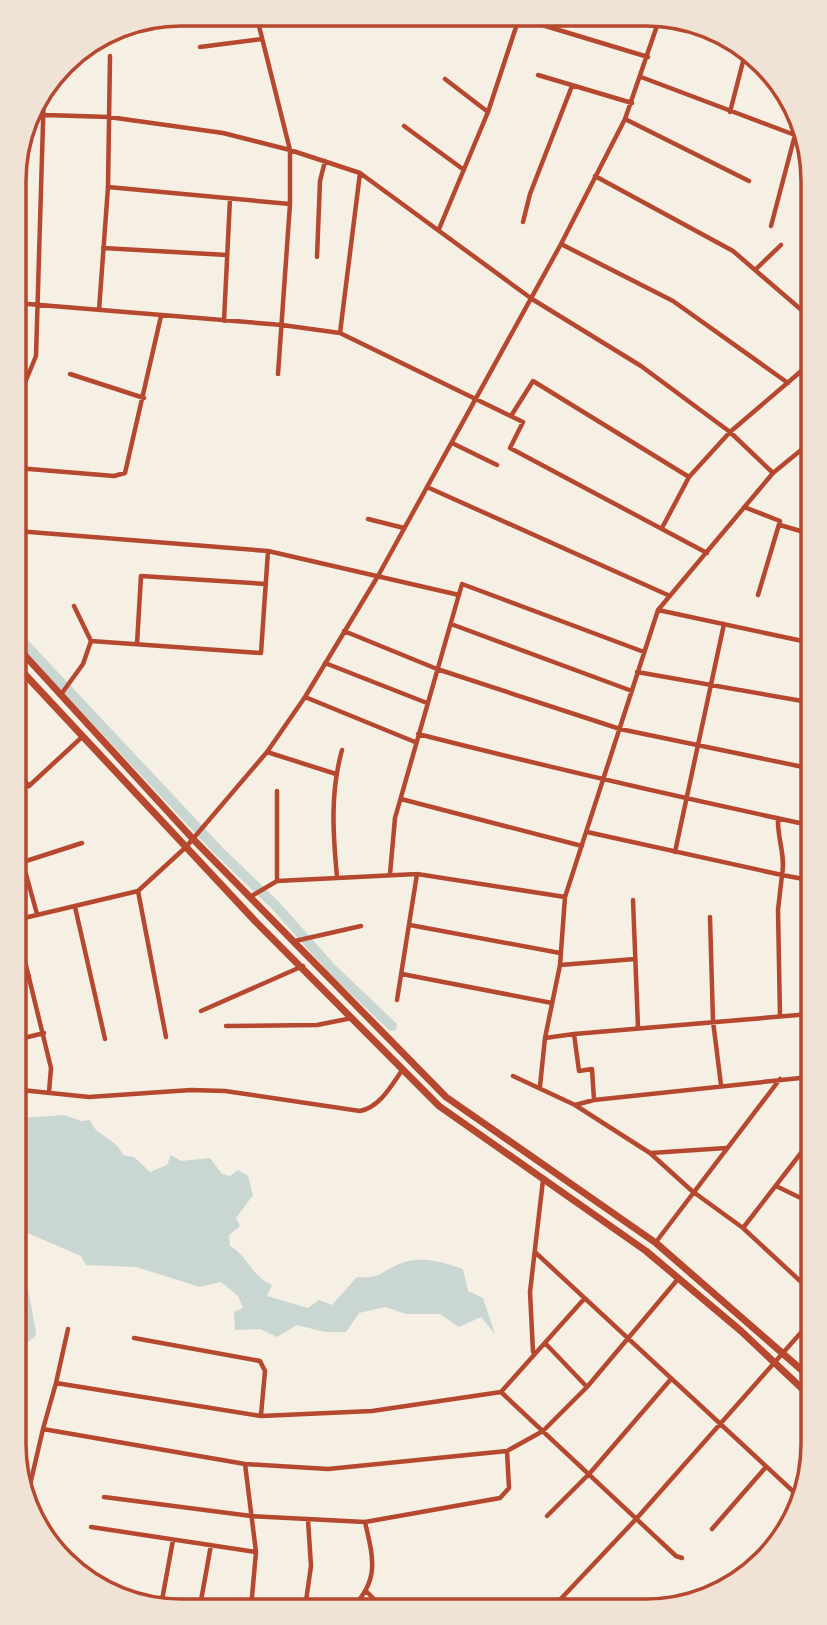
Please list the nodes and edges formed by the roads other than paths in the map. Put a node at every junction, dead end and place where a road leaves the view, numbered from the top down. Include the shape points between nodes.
1 (516, 26) edge
2 (546, 26) edge
3 (259, 27) edge
4 (657, 27) edge
5 (262, 39) junction
6 (201, 47) dead end
7 (110, 56) dead end
8 (648, 57) junction
9 (743, 61) edge
10 (538, 75) dead end
11 (641, 77) junction
12 (445, 79) dead end
13 (572, 86) junction
14 (632, 103) junction
15 (45, 108) edge
16 (488, 112) junction
17 (730, 112) junction
18 (45, 116) junction
19 (109, 117) junction
20 (625, 119) junction
21 (404, 126) dead end
22 (794, 134) edge
23 (795, 139) edge
24 (290, 150) junction
25 (325, 161) junction
26 (464, 170) junction
27 (360, 173) junction
28 (595, 176) junction
29 (749, 181) dead end
30 (108, 187) junction
31 (230, 199) junction
32 (290, 204) junction
33 (523, 222) dead end
34 (771, 226) dead end
35 (439, 229) junction
36 (561, 244) junction
37 (782, 245) dead end
38 (103, 248) junction
39 (227, 255) junction
40 (317, 257) dead end
41 (756, 269) junction
42 (531, 299) junction
43 (26, 304) edge
44 (36, 304) junction
45 (801, 309) edge
46 (99, 310) junction
47 (161, 316) junction
48 (224, 321) junction
49 (282, 325) junction
50 (340, 333) junction
51 (801, 372) edge
52 (70, 374) dead end
53 (278, 374) dead end
54 (26, 380) edge
55 (788, 383) junction
56 (144, 398) junction
57 (477, 398) junction
58 (511, 416) junction
59 (730, 432) junction
60 (452, 443) junction
61 (801, 450) edge
62 (497, 465) dead end
63 (26, 469) edge
64 (773, 473) junction
65 (689, 477) junction
66 (427, 487) junction
67 (744, 506) junction
68 (368, 519) dead end
69 (779, 525) junction
70 (404, 528) junction
71 (662, 528) junction
72 (801, 530) edge
73 (26, 532) edge
74 (268, 551) junction
75 (706, 553) junction
76 (378, 576) junction
77 (266, 584) junction
78 (459, 595) junction
79 (758, 595) dead end
80 (670, 596) junction
81 (74, 606) dead end
82 (658, 610) junction
83 (451, 624) junction
84 (724, 624) junction
85 (344, 631) junction
86 (91, 641) junction
87 (801, 641) edge
88 (137, 644) junction
89 (644, 652) junction
90 (26, 656) edge
91 (325, 663) junction
92 (437, 669) junction
93 (637, 672) junction
94 (26, 676) edge
95 (711, 687) junction
96 (632, 691) junction
97 (64, 692) junction
98 (305, 697) junction
99 (801, 701) edge
100 (427, 703) junction
101 (620, 729) junction
102 (418, 734) junction
103 (82, 736) junction
104 (415, 742) junction
105 (699, 744) junction
106 (342, 750) dead end
107 (267, 752) junction
108 (801, 766) edge
109 (335, 774) junction
110 (26, 782) edge
111 (605, 782) junction
112 (29, 786) junction
113 (26, 787) edge
114 (277, 791) dead end
115 (687, 797) junction
116 (401, 799) junction
117 (778, 818) junction
118 (800, 823) edge
119 (587, 832) junction
120 (195, 836) junction
121 (82, 843) dead end
122 (582, 846) junction
123 (186, 848) junction
124 (676, 852) junction
125 (26, 862) edge
126 (26, 874) edge
127 (390, 874) junction
128 (417, 874) junction
129 (782, 875) junction
130 (337, 877) junction
131 (800, 878) edge
132 (276, 881) junction
133 (138, 891) junction
134 (565, 897) junction
135 (250, 898) junction
136 (633, 900) dead end
137 (75, 907) junction
138 (37, 914) junction
139 (26, 917) edge
140 (710, 917) dead end
141 (410, 925) junction
142 (361, 926) dead end
143 (294, 941) junction
144 (560, 953) junction
145 (635, 959) junction
146 (26, 964) edge
147 (560, 965) junction
148 (303, 966) junction
149 (402, 974) junction
150 (29, 976) junction
151 (26, 977) edge
152 (397, 1000) dead end
153 (552, 1003) junction
154 (201, 1011) dead end
155 (800, 1015) edge
156 (780, 1016) junction
157 (353, 1018) junction
158 (713, 1021) junction
159 (226, 1026) dead end
160 (638, 1027) junction
161 (44, 1033) junction
162 (574, 1034) junction
163 (166, 1037) dead end
164 (26, 1038) edge
165 (545, 1038) junction
166 (105, 1039) dead end
167 (404, 1069) junction
168 (513, 1076) dead end
169 (800, 1078) edge
170 (781, 1079) junction
171 (721, 1085) junction
172 (540, 1086) junction
173 (26, 1090) edge
174 (49, 1092) junction
175 (594, 1100) junction
176 (575, 1105) junction
177 (727, 1148) junction
178 (650, 1153) junction
179 (800, 1154) edge
180 (544, 1179) junction
181 (776, 1186) junction
182 (692, 1191) junction
183 (800, 1198) edge
184 (743, 1228) junction
185 (656, 1243) junction
186 (536, 1253) junction
187 (678, 1279) junction
188 (800, 1281) edge
189 (584, 1300) junction
190 (68, 1329) dead end
191 (800, 1333) edge
192 (134, 1338) dead end
193 (627, 1340) junction
194 (545, 1343) junction
195 (533, 1352) junction
196 (782, 1352) junction
197 (774, 1361) junction
198 (800, 1368) edge
199 (671, 1379) junction
200 (56, 1383) junction
201 (800, 1386) edge
202 (587, 1387) junction
203 (501, 1392) junction
204 (261, 1416) junction
205 (721, 1424) junction
206 (43, 1429) junction
207 (544, 1431) junction
208 (507, 1451) junction
209 (245, 1464) junction
210 (766, 1467) junction
211 (590, 1473) junction
212 (31, 1481) edge
213 (794, 1492) edge
214 (104, 1497) dead end
215 (251, 1516) junction
216 (547, 1516) dead end
217 (637, 1518) junction
218 (309, 1520) junction
219 (365, 1522) junction
220 (91, 1527) dead end
221 (712, 1529) dead end
222 (173, 1540) junction
223 (211, 1545) junction
224 (256, 1552) junction
225 (682, 1558) dead end
226 (368, 1592) junction
227 (163, 1597) edge
228 (563, 1597) edge
229 (201, 1599) edge
230 (252, 1599) edge
231 (307, 1599) edge
232 (361, 1599) edge
233 (376, 1599) edge

1 - 16 street
2 - 8 street
3 - 5 street
4 - 8 street
5 - 6 street
5 - 24 street
7 - 19 street
8 - 11 street
9 - 17 street
10 - 13 street
11 - 14 street
11 - 17 street
12 - 16 street
13 - 14 street
13 - 33 street
14 - 20 street
15 - 18 street
16 - 26 street
17 - 22 street
18 - 19 street
18 - 44 street
19 - 24 street via 223,134
19 - 30 street
20 - 28 street
20 - 29 street
21 - 26 street
23 - 34 street
24 - 25 street
24 - 32 street
25 - 27 street
25 - 40 street
26 - 35 street
27 - 35 street
27 - 50 street
28 - 36 street
28 - 41 street via 733,251
30 - 31 street
30 - 38 street
31 - 32 street
31 - 39 street
32 - 49 street
35 - 42 street
36 - 42 street
36 - 55 street via 673,301
37 - 41 street
38 - 39 street
38 - 46 street
39 - 48 street
41 - 45 street
42 - 57 street
42 - 59 street via 641,366
43 - 44 street
44 - 46 street
44 - 54 street via 36,356
46 - 47 street
47 - 48 street
47 - 56 street
48 - 49 street
49 - 50 street
49 - 53 street
50 - 57 street
51 - 55 street
52 - 56 street
55 - 59 street
56 - 63 street via 128,467 121,475
57 - 58 street
57 - 60 street
58 - 65 street via 533,382
58 - 71 street via 523,422 510,448
59 - 64 street
59 - 65 street
60 - 62 street
60 - 66 street
61 - 64 street
64 - 67 street
65 - 71 street
66 - 70 street
66 - 80 street
67 - 69 street via 780,521
67 - 75 street
68 - 70 street
69 - 72 street
69 - 79 street
70 - 76 street
71 - 75 street
73 - 74 street
74 - 76 street
74 - 77 street
75 - 80 street
76 - 78 street
76 - 85 street
77 - 88 street via 141,576
77 - 88 street via 261,653
78 - 83 street
78 - 89 street via 462,584
80 - 82 street
81 - 86 street
82 - 84 street
82 - 89 street
83 - 92 street
83 - 96 street
84 - 87 street
84 - 95 street
85 - 91 street
85 - 92 street
86 - 88 street
86 - 97 street via 83,664
89 - 93 street
90 - 97 main road
91 - 98 street
91 - 100 street
92 - 100 street
92 - 101 street
93 - 95 street
93 - 96 street
94 - 103 main road
95 - 99 street
95 - 105 street
96 - 101 street
97 - 120 main road
98 - 104 street
98 - 107 street
100 - 102 street
101 - 105 street
101 - 111 street
102 - 104 street
102 - 111 street
103 - 112 street
103 - 123 main road
104 - 116 street
105 - 108 street
105 - 115 street
106 - 109 street
107 - 109 street
107 - 120 street
109 - 130 street via 332,816
110 - 112 street
111 - 115 street
111 - 119 street
112 - 113 street
114 - 132 street
115 - 117 street
115 - 124 street
116 - 122 street
116 - 127 street
117 - 118 street
117 - 129 street via 785,861
119 - 122 street
119 - 124 street
120 - 123 street
120 - 135 main road
121 - 125 street
122 - 134 street
123 - 133 street
123 - 148 main road
124 - 129 street
126 - 138 street
127 - 128 street
127 - 130 street
128 - 134 street
128 - 141 street
129 - 131 street
129 - 156 street
130 - 132 street
132 - 135 street
133 - 137 street
133 - 163 street
134 - 144 street
135 - 143 main road
136 - 145 street
137 - 138 street
137 - 166 street
138 - 139 street
140 - 158 street
141 - 144 street
141 - 149 street
142 - 143 street
143 - 185 main road via 446,1097
144 - 147 street
145 - 147 street
145 - 160 street
146 - 150 street
147 - 153 street
148 - 154 street
148 - 157 main road
149 - 152 street
149 - 153 street
150 - 151 street
150 - 161 street
153 - 165 street
155 - 156 street
156 - 158 street
157 - 159 street via 317,1025
157 - 167 main road
158 - 160 street
158 - 171 street
160 - 162 street
161 - 164 street
161 - 174 street via 51,1068
162 - 165 street
162 - 175 street via 579,1071 592,1069
165 - 172 street
167 - 174 street via 380,1100 360,1111 225,1091 89,1097
167 - 180 main road via 439,1106
168 - 172 street
169 - 170 street
170 - 171 street
170 - 177 street
171 - 175 street
172 - 176 street
173 - 174 street
175 - 176 street
176 - 178 street
177 - 178 street
177 - 182 street
178 - 182 street
179 - 181 street
180 - 186 street
180 - 187 main road via 615,1227
181 - 183 street
181 - 184 street
182 - 184 street
182 - 185 street
184 - 188 street
185 - 196 main road
186 - 189 street
186 - 195 street via 530,1293
187 - 193 street
187 - 197 main road
189 - 193 street
189 - 194 street
190 - 200 street
191 - 196 street
192 - 204 street via 260,1361 265,1371
193 - 199 street
193 - 202 street
194 - 195 street
194 - 202 street
195 - 203 street
196 - 197 street
196 - 198 main road
197 - 201 main road
197 - 205 street
199 - 205 street
199 - 211 street
200 - 204 street
200 - 206 street
202 - 207 street
203 - 204 street via 372,1411
203 - 207 street
205 - 210 street
205 - 217 street
206 - 209 street
206 - 212 street
207 - 208 street
207 - 211 street
208 - 209 street via 333,1470
208 - 219 street via 510,1482 505,1496
209 - 215 street
210 - 213 street
210 - 221 street
211 - 216 street
211 - 217 street
214 - 215 street
215 - 218 street
215 - 224 street
217 - 225 street
217 - 228 street
218 - 219 street
218 - 231 street
219 - 226 street via 372,1550
220 - 222 street
222 - 223 street
222 - 227 street
223 - 224 street
223 - 229 street
224 - 230 street
226 - 232 street
226 - 233 street

